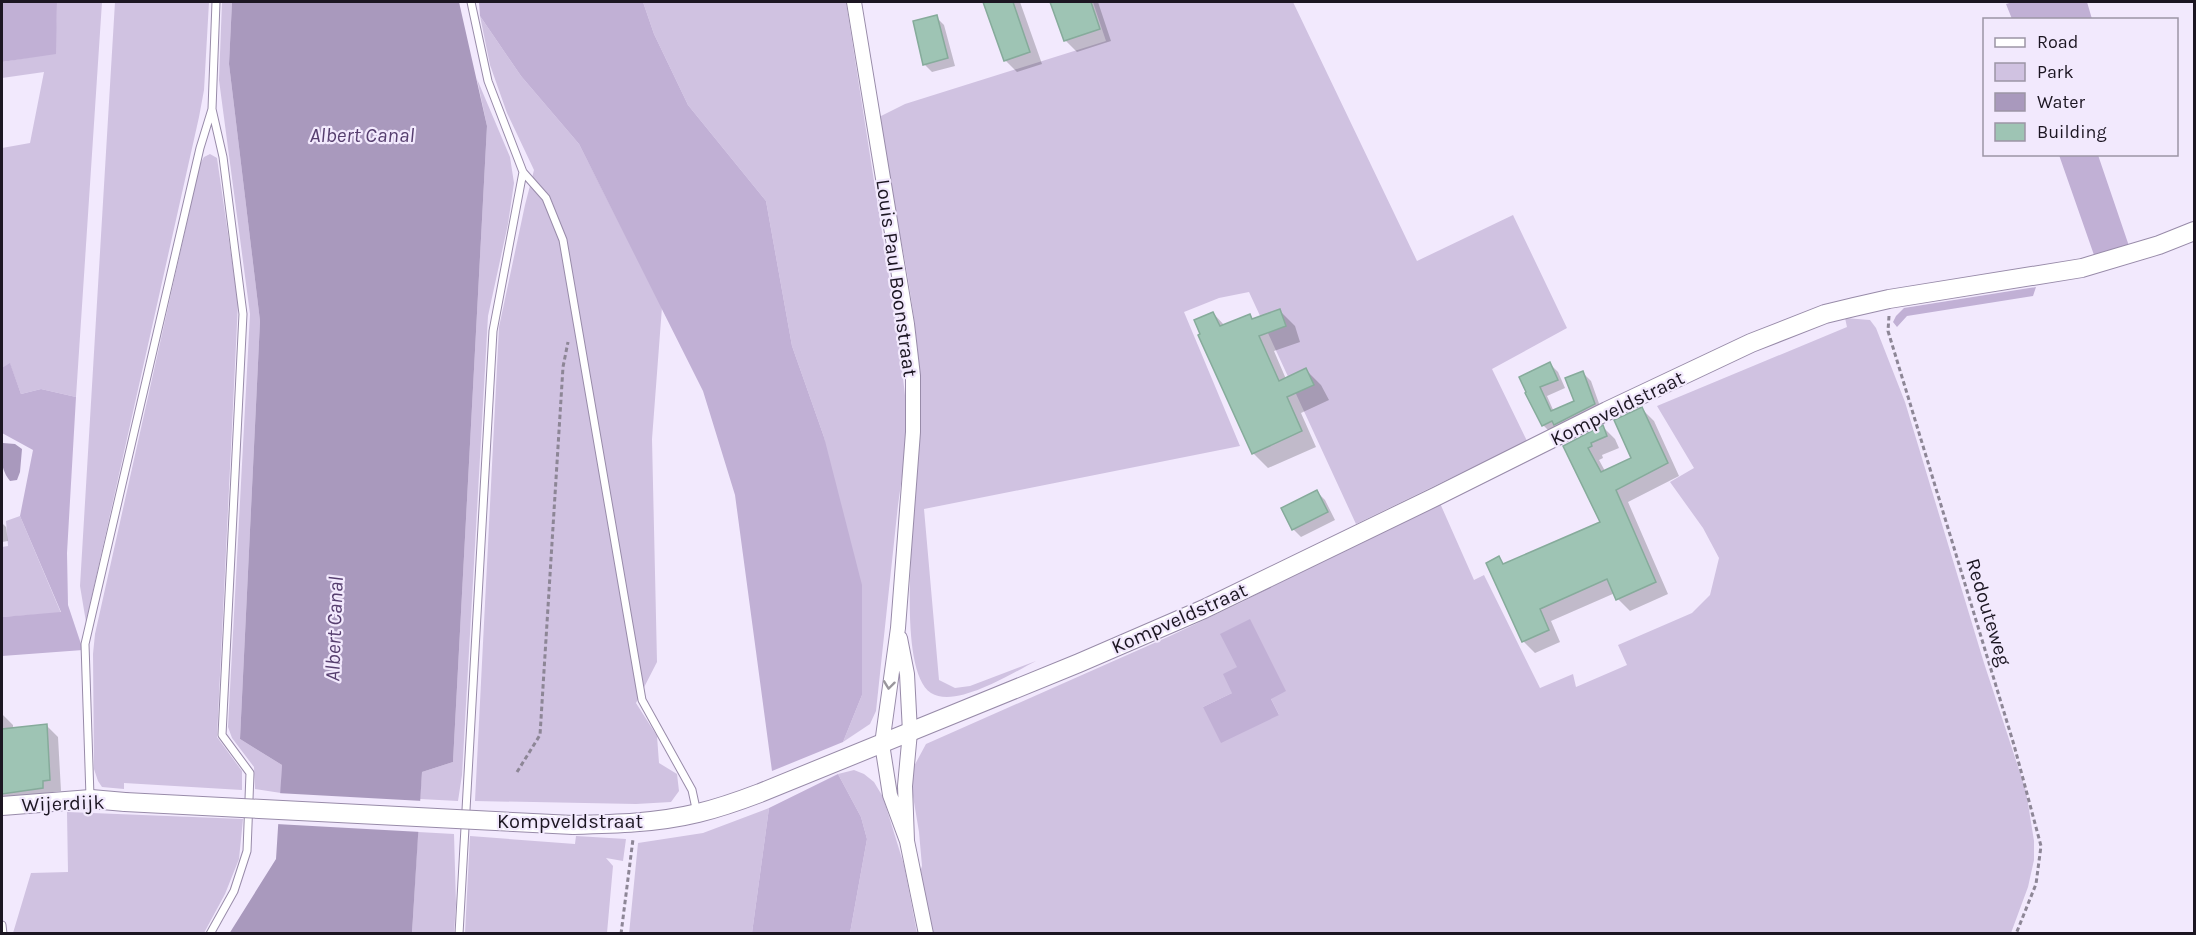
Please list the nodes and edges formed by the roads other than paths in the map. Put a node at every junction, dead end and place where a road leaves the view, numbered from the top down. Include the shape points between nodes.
1 (216, 2) edge
2 (471, 2) edge
3 (854, 2) edge
4 (212, 109) junction
5 (523, 172) junction
6 (2194, 231) edge
7 (898, 628) junction
8 (910, 732) junction
9 (882, 744) junction
10 (91, 800) junction
11 (125, 801) joint
12 (2, 806) edge
13 (698, 813) junction
14 (907, 841) junction
15 (2, 925) edge
16 (3, 933) edge
17 (210, 933) edge
18 (459, 933) edge
19 (926, 933) edge

1 - 4 lane
2 - 5 lane via 488,81
3 - 7 street, Louis Paul Boonstraat via 913,376 913,432
4 - 10 lane via 86,644
4 - 17 lane via 224,157 243,314 222,735 250,773 247,851 234,891
5 - 13 lane via 546,198 563,240 642,700 692,790
5 - 18 lane via 494,331
6 - 8 street, Kompveldstraat via 2082,268 1889,299 1825,314 1751,343 1607,411 1204,609
7 - 8 street, Louis Paul Boonstraat via 907,674
7 -> 9 street, Louis Paul Boonstraat
8 - 9 street, Kompveldstraat
8 - 14 street, Louis Paul Boonstraat via 905,786
9 - 13 street, Kompveldstraat via 760,793
9 - 14 street, Louis Paul Boonstraat via 890,795
10 - 11 street, Wijerdijk
10 - 12 street, Wijerdijk
11 - 13 street, Kompveldstraat, bridge via 573,825 656,821
14 - 19 street
15 - 16 lane

